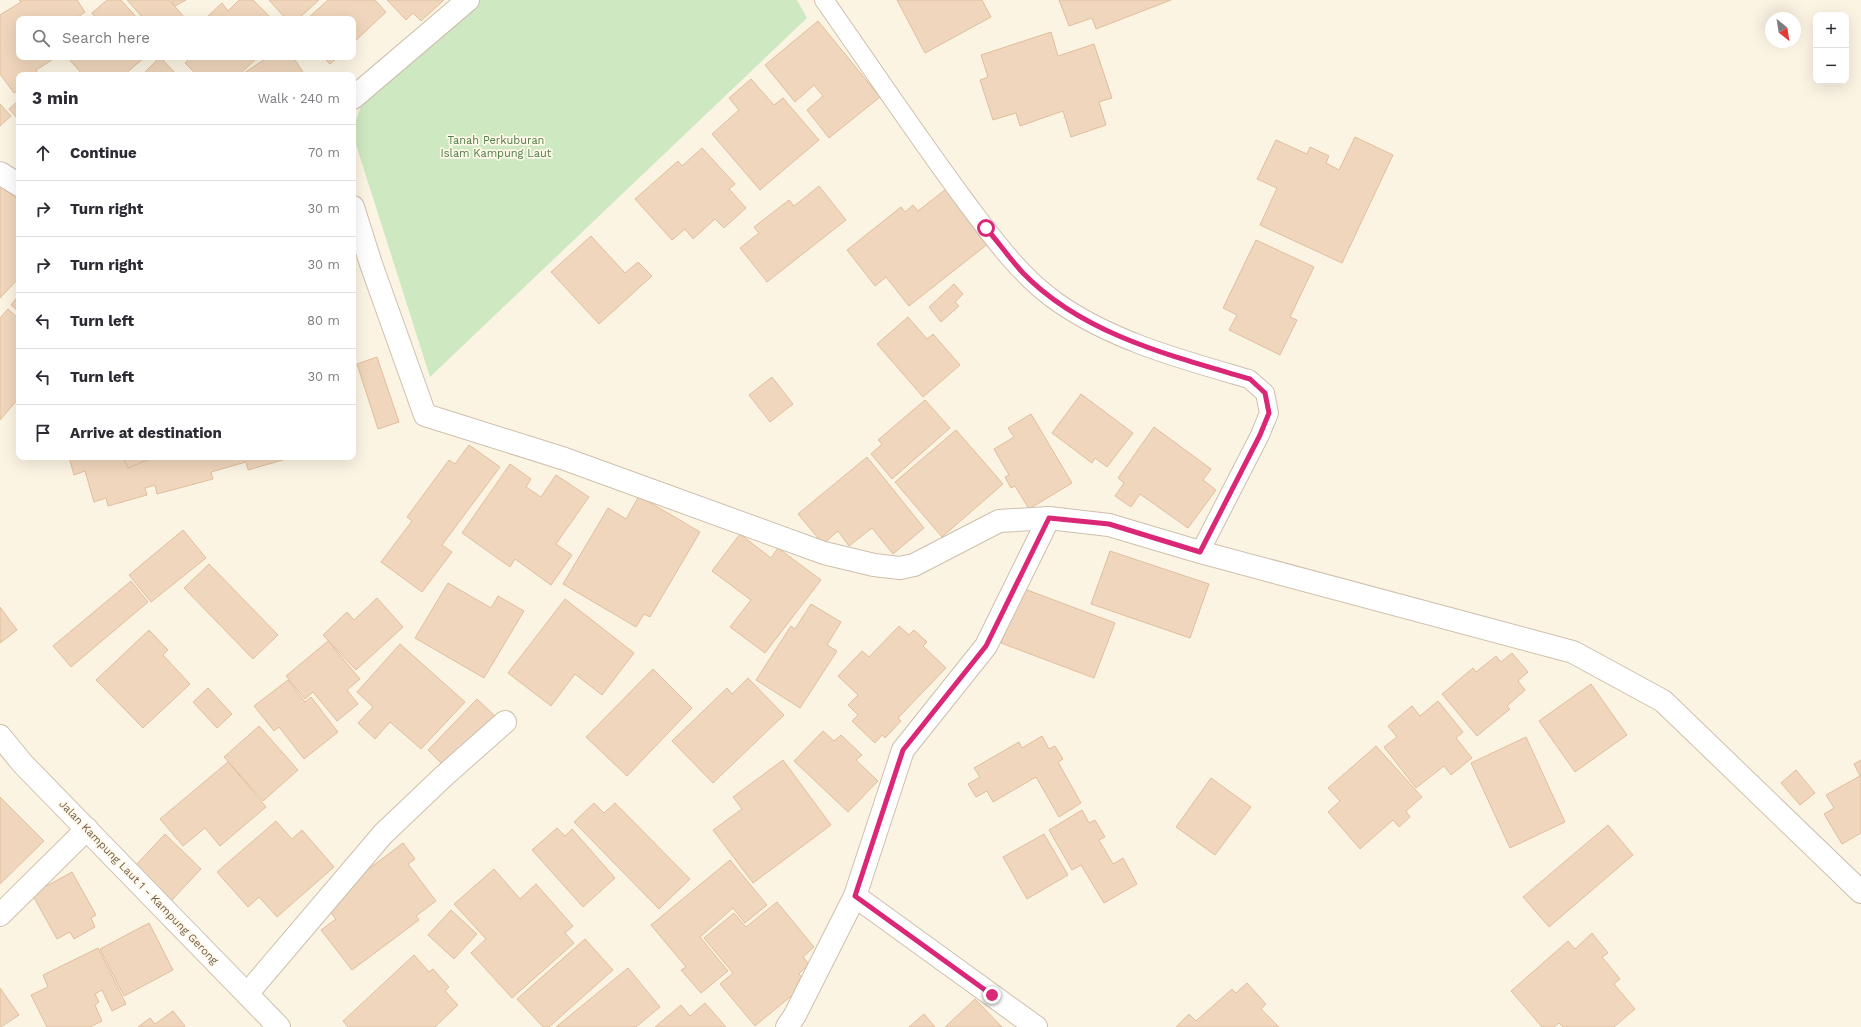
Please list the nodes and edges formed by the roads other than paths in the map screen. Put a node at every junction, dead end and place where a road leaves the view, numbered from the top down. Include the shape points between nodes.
1 (468, 0) edge
2 (824, 0) edge
3 (356, 95) edge
4 (0, 173) edge
5 (16, 183) edge
6 (356, 216) edge
7 (1049, 518) junction
8 (1200, 552) junction
9 (505, 722) dead end
10 (0, 736) edge
11 (87, 829) junction
12 (1861, 892) edge
13 (855, 896) junction
14 (0, 915) edge
15 (246, 994) junction
16 (279, 1027) edge
17 (787, 1027) edge
18 (1036, 1027) edge

1 - 3 street
2 - 8 lane via 948,178 1024,274 1057,302 1094,324 1132,342 1250,379 1265,393 1269,413
4 - 5 street
6 - 7 street via 425,415 565,459 824,553 874,565 900,568 914,565 999,521
7 - 8 street via 1109,524
7 - 13 street via 986,646 903,750
8 - 12 street via 1573,652 1663,701
9 - 15 street via 383,834
10 - 11 street, Jalan Kampung Laut 1 - Kampung Gerong via 23,764
11 - 14 street
11 - 15 street, Jalan Kampung Laut 1 - Kampung Gerong
13 - 17 street
13 - 18 street
15 - 16 street, Jalan Kampung Laut 1 - Kampung Gerong

